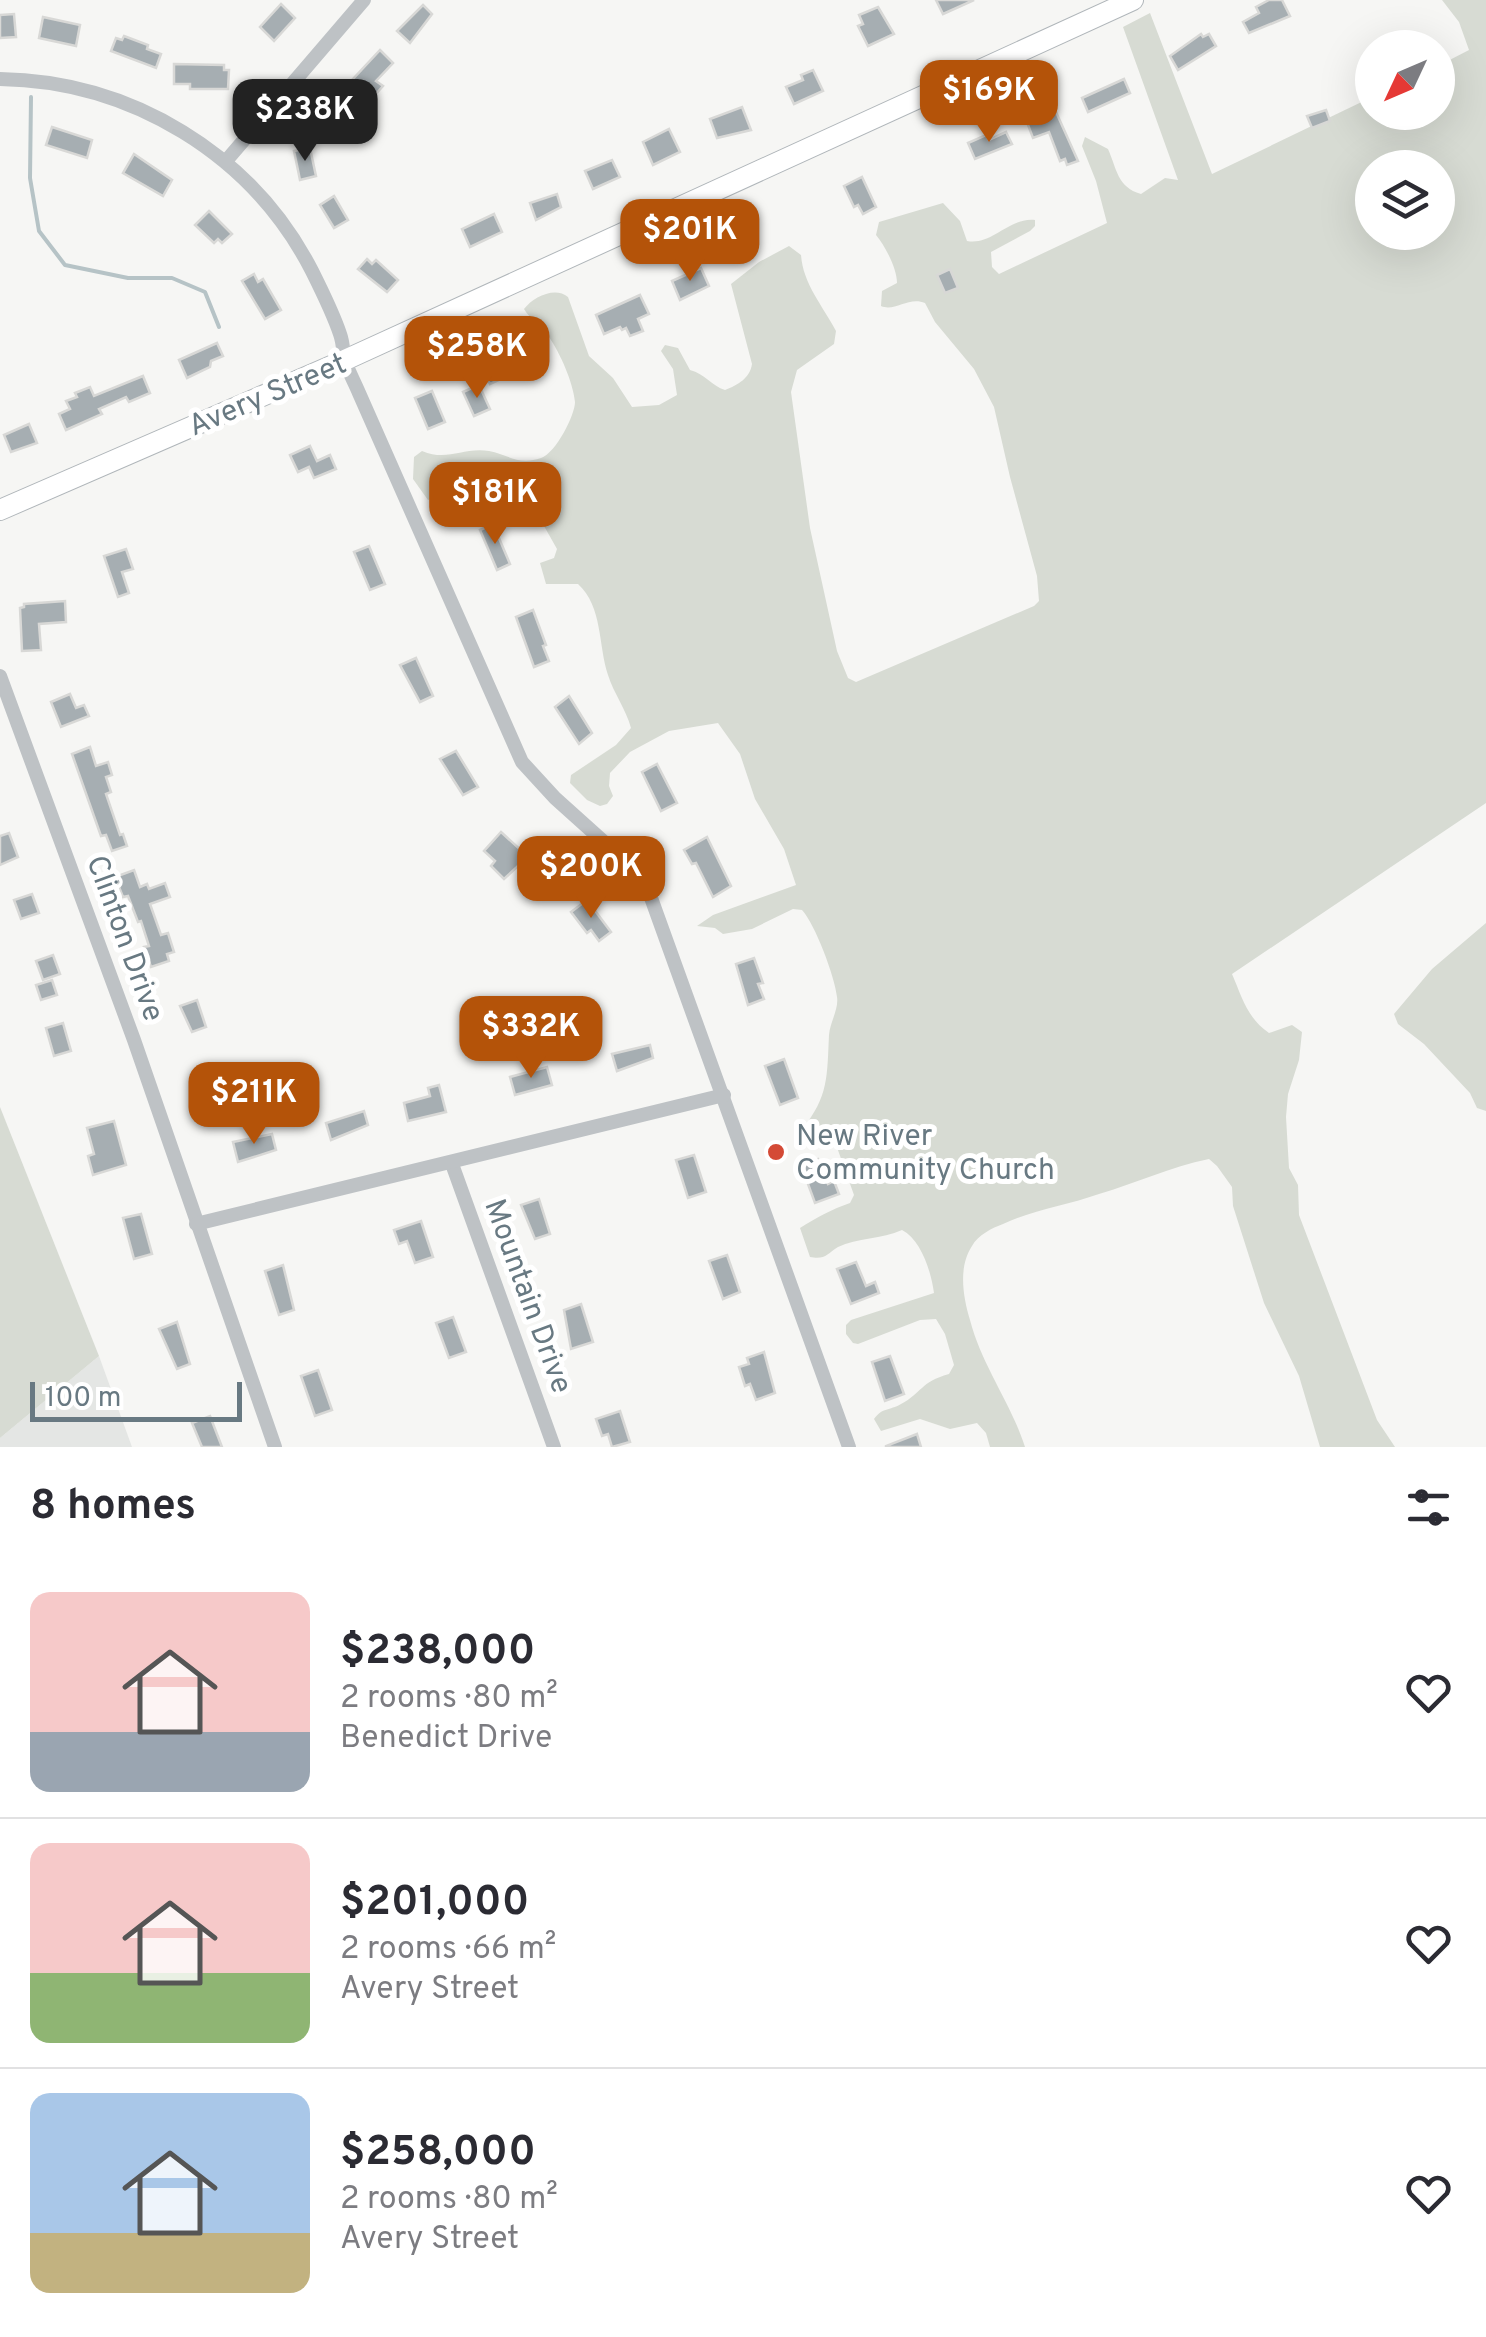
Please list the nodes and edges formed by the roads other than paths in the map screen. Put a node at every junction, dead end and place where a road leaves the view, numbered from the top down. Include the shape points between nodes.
1 (364, 0) edge
2 (1133, 0) edge
3 (0, 79) edge
4 (226, 161) junction
5 (345, 360) junction
6 (0, 510) edge
7 (0, 676) edge
8 (724, 1096) junction
9 (452, 1164) junction
10 (196, 1224) junction
11 (275, 1447) edge
12 (554, 1447) edge
13 (849, 1447) edge

1 - 4 street
2 - 5 main road, Avery Street
3 - 4 street via 103,93 181,130
4 - 5 street via 282,221 342,336
5 - 6 main road, Avery Street
5 - 8 street via 522,762 634,869 650,895
7 - 10 street, Clinton Drive
8 - 9 street
8 - 13 street
9 - 10 street
9 - 12 street, Mountain Drive
10 - 11 street, Clinton Drive

